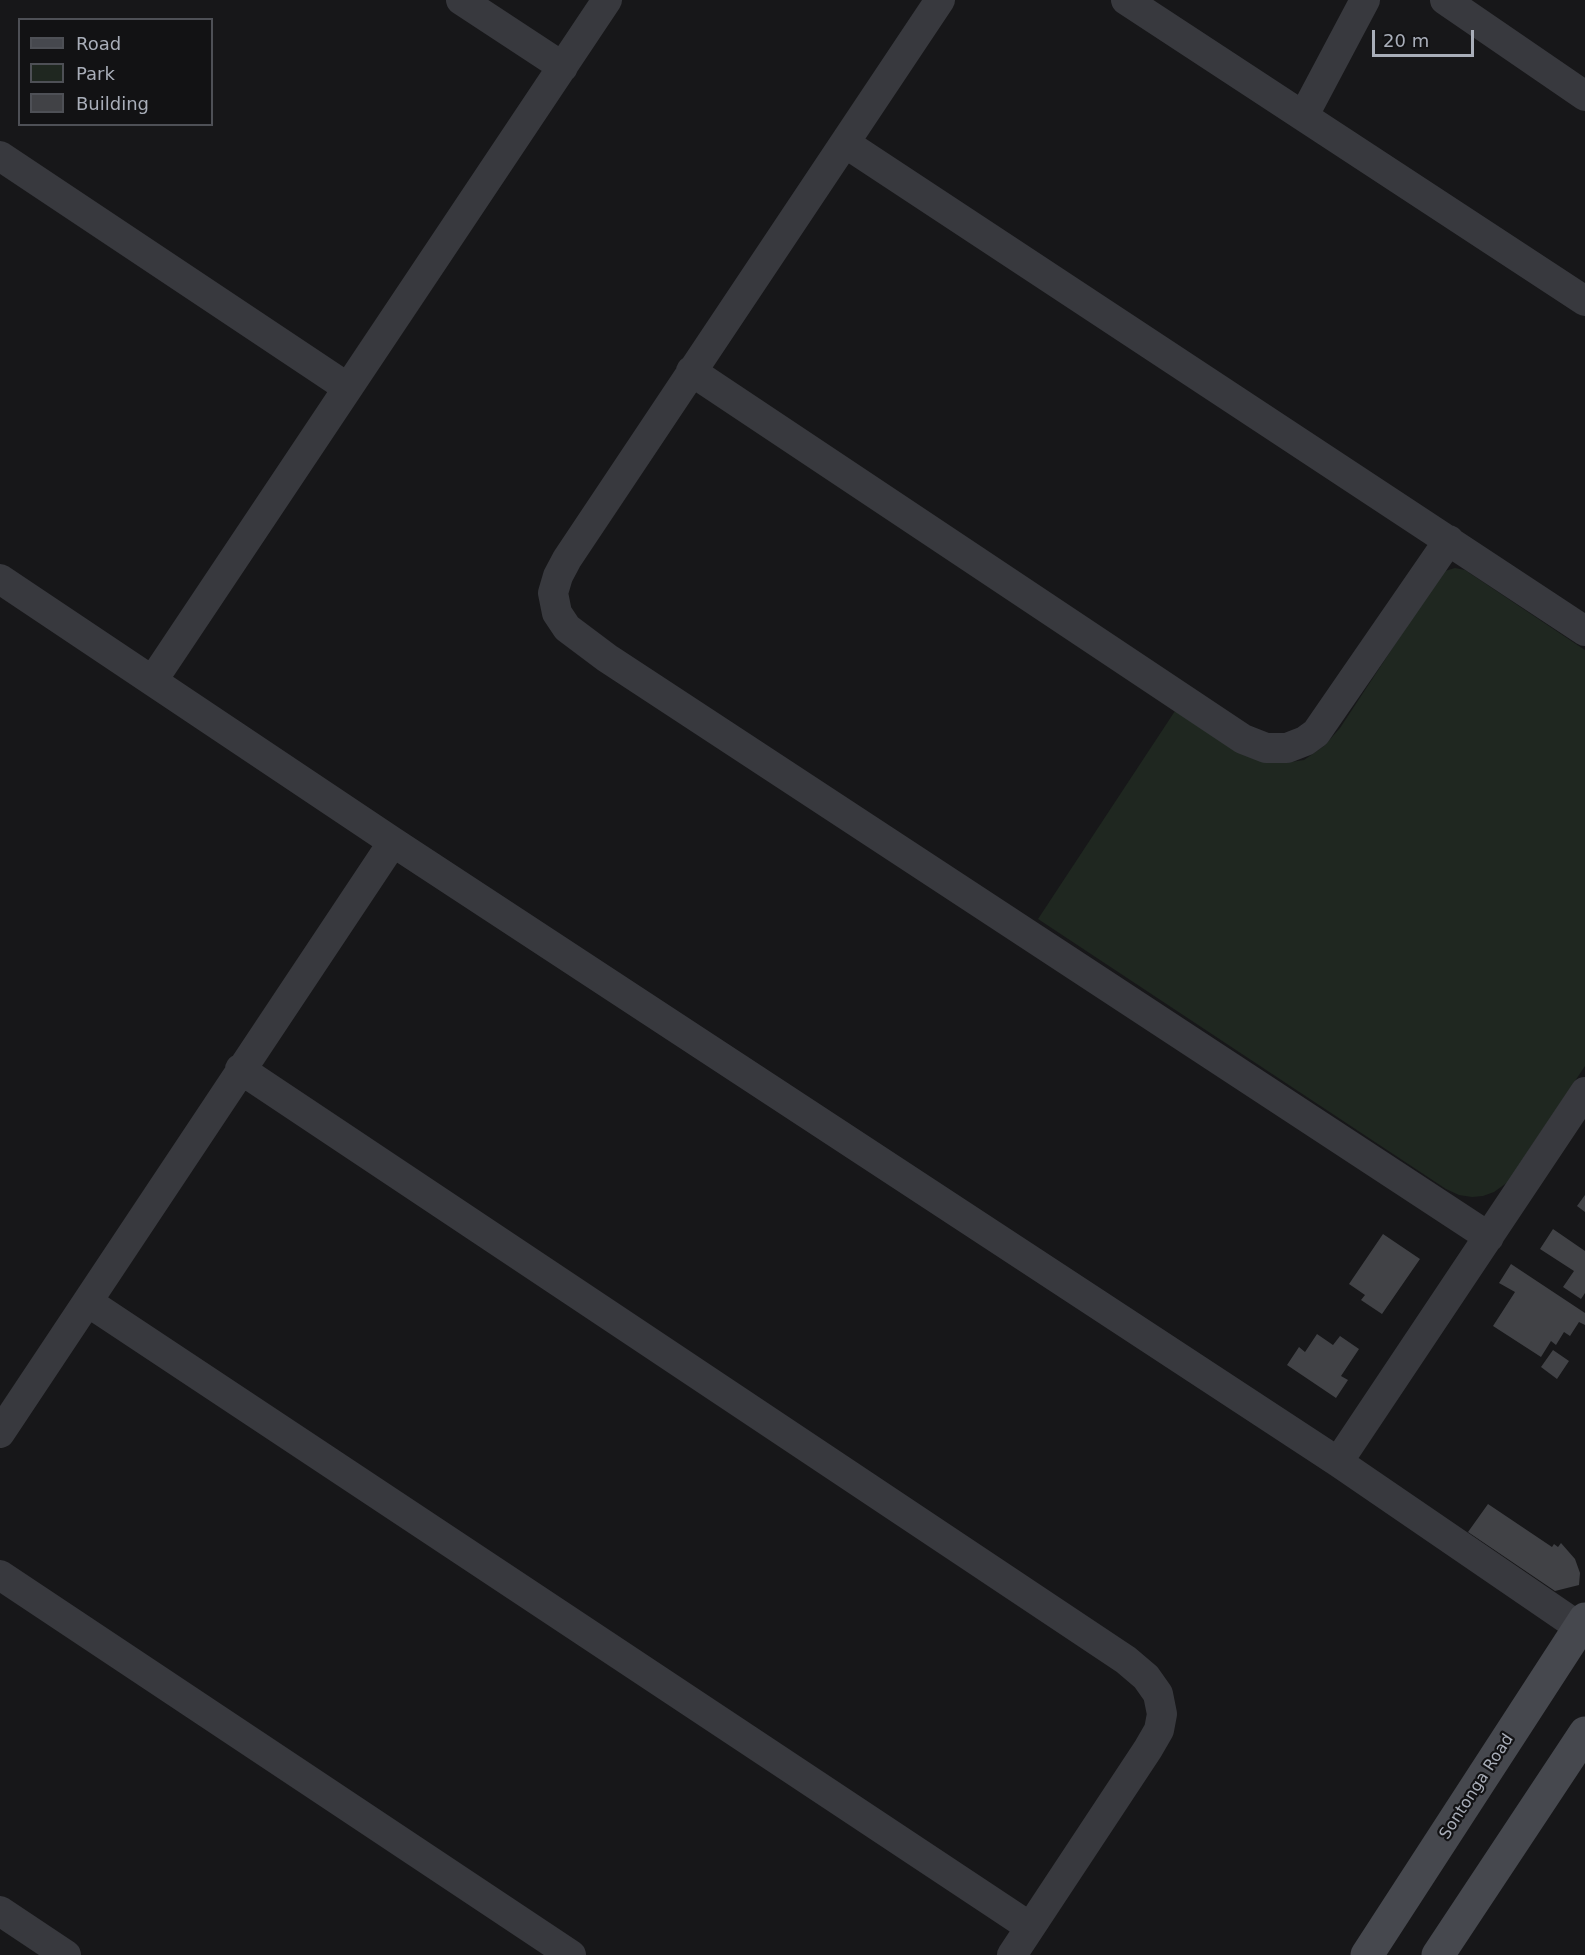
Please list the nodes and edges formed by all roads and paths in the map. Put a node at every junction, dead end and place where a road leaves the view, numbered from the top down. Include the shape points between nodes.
1 (461, 0) edge
2 (607, 0) edge
3 (940, 0) edge
4 (1126, 0) edge
5 (1365, 0) edge
6 (1445, 0) edge
7 (563, 67) junction
8 (1585, 96) edge
9 (1304, 116) junction
10 (845, 143) junction
11 (0, 156) edge
12 (1585, 301) edge
13 (691, 371) junction
14 (348, 388) junction
15 (1449, 540) junction
16 (0, 579) edge
17 (1585, 631) edge
18 (153, 680) junction
19 (393, 842) junction
20 (240, 1069) junction
21 (1585, 1092) edge
22 (1489, 1237) junction
23 (88, 1302) junction
24 (0, 1433) edge
25 (1338, 1462) junction
26 (0, 1575) edge
27 (1583, 1626) edge
28 (1585, 1733) edge
29 (0, 1911) edge
30 (1030, 1927) junction
31 (66, 1955) edge
32 (571, 1955) edge
33 (1012, 1955) edge
34 (1367, 1955) edge
35 (1438, 1955) edge

1 - 7 street
2 - 7 street
3 - 10 street
4 - 9 street
5 - 9 street
6 - 8 street
7 - 14 street
9 - 12 street
10 - 13 street
10 - 15 street
11 - 14 street
13 - 15 street via 1243,739 1266,748 1287,748 1316,733
13 - 22 street via 558,576 553,593 557,613 567,628
14 - 18 street
15 - 17 street
16 - 18 street
18 - 19 street
19 - 20 street
19 - 25 street
20 - 23 street
20 - 30 street via 1116,1653 1146,1677 1158,1694 1162,1714 1158,1730
21 - 22 street
22 - 25 street
23 - 24 street
23 - 30 street
25 - 27 street
26 - 32 street
27 - 34 main road, Sontonga Road
28 - 35 main road
29 - 31 street
30 - 33 street

